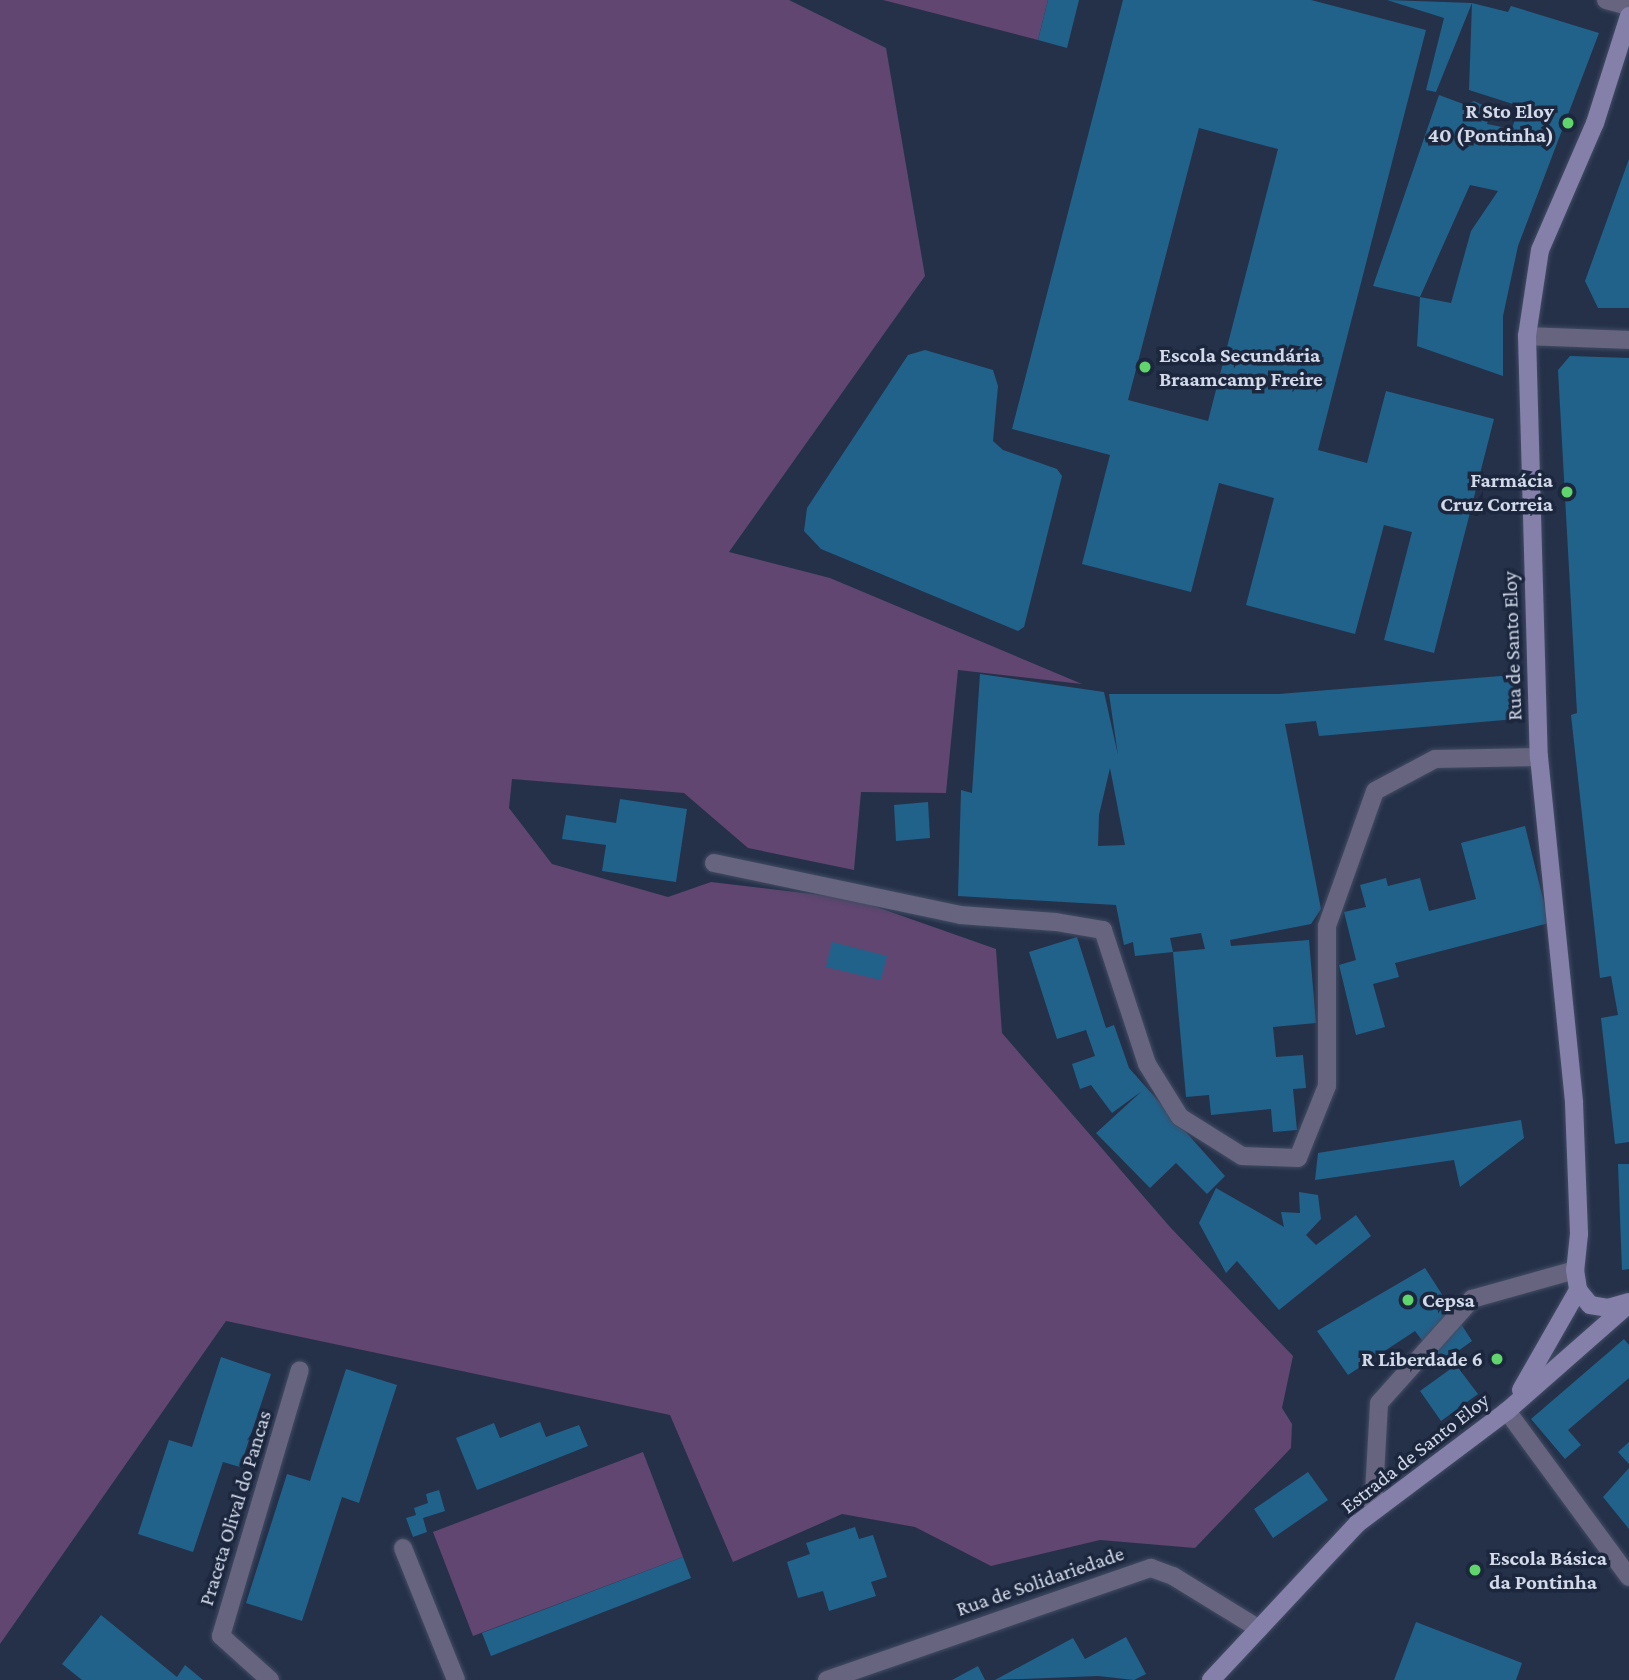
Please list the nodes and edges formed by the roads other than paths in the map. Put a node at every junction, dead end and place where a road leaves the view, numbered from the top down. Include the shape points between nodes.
1 (1606, 0) edge
2 (1629, 6) edge
3 (1629, 16) edge
4 (1527, 336) junction
5 (1629, 340) edge
6 (1539, 757) junction
7 (714, 863) dead end
8 (1575, 1269) junction
9 (1577, 1290) junction
10 (1628, 1308) edge
11 (300, 1370) dead end
12 (1507, 1411) junction
13 (1373, 1511) junction
14 (403, 1548) dead end
15 (1629, 1577) edge
16 (1259, 1629) junction
17 (270, 1680) edge
18 (456, 1680) edge
19 (827, 1680) edge
20 (1211, 1680) edge

1 - 2 street
3 - 4 main road, Rua de Santo Eloy via 1595,123 1540,250
4 - 5 street
4 - 6 main road, Rua de Santo Eloy
6 - 7 street via 1435,759 1375,791 1327,926 1327,1086 1298,1158 1242,1156 1180,1116 1147,1065 1103,930 960,915
6 - 8 main road, Rua de Santo Eloy via 1574,1103
8 - 9 main road, Rua de Santo Eloy
8 - 13 street via 1472,1299 1379,1402
9 - 10 main road via 1590,1305
9 - 12 main road
10 - 12 main road, Estrada de Santo Eloy
11 - 17 street, Praceta Olival do Pancas via 221,1636
12 - 13 main road, Estrada de Santo Eloy
12 - 15 street
13 - 16 main road, Estrada de Santo Eloy
14 - 18 street
16 - 19 street, Rua de Solidariedade via 1173,1576 1151,1568
16 - 20 main road, Estrada de Santo Eloy

